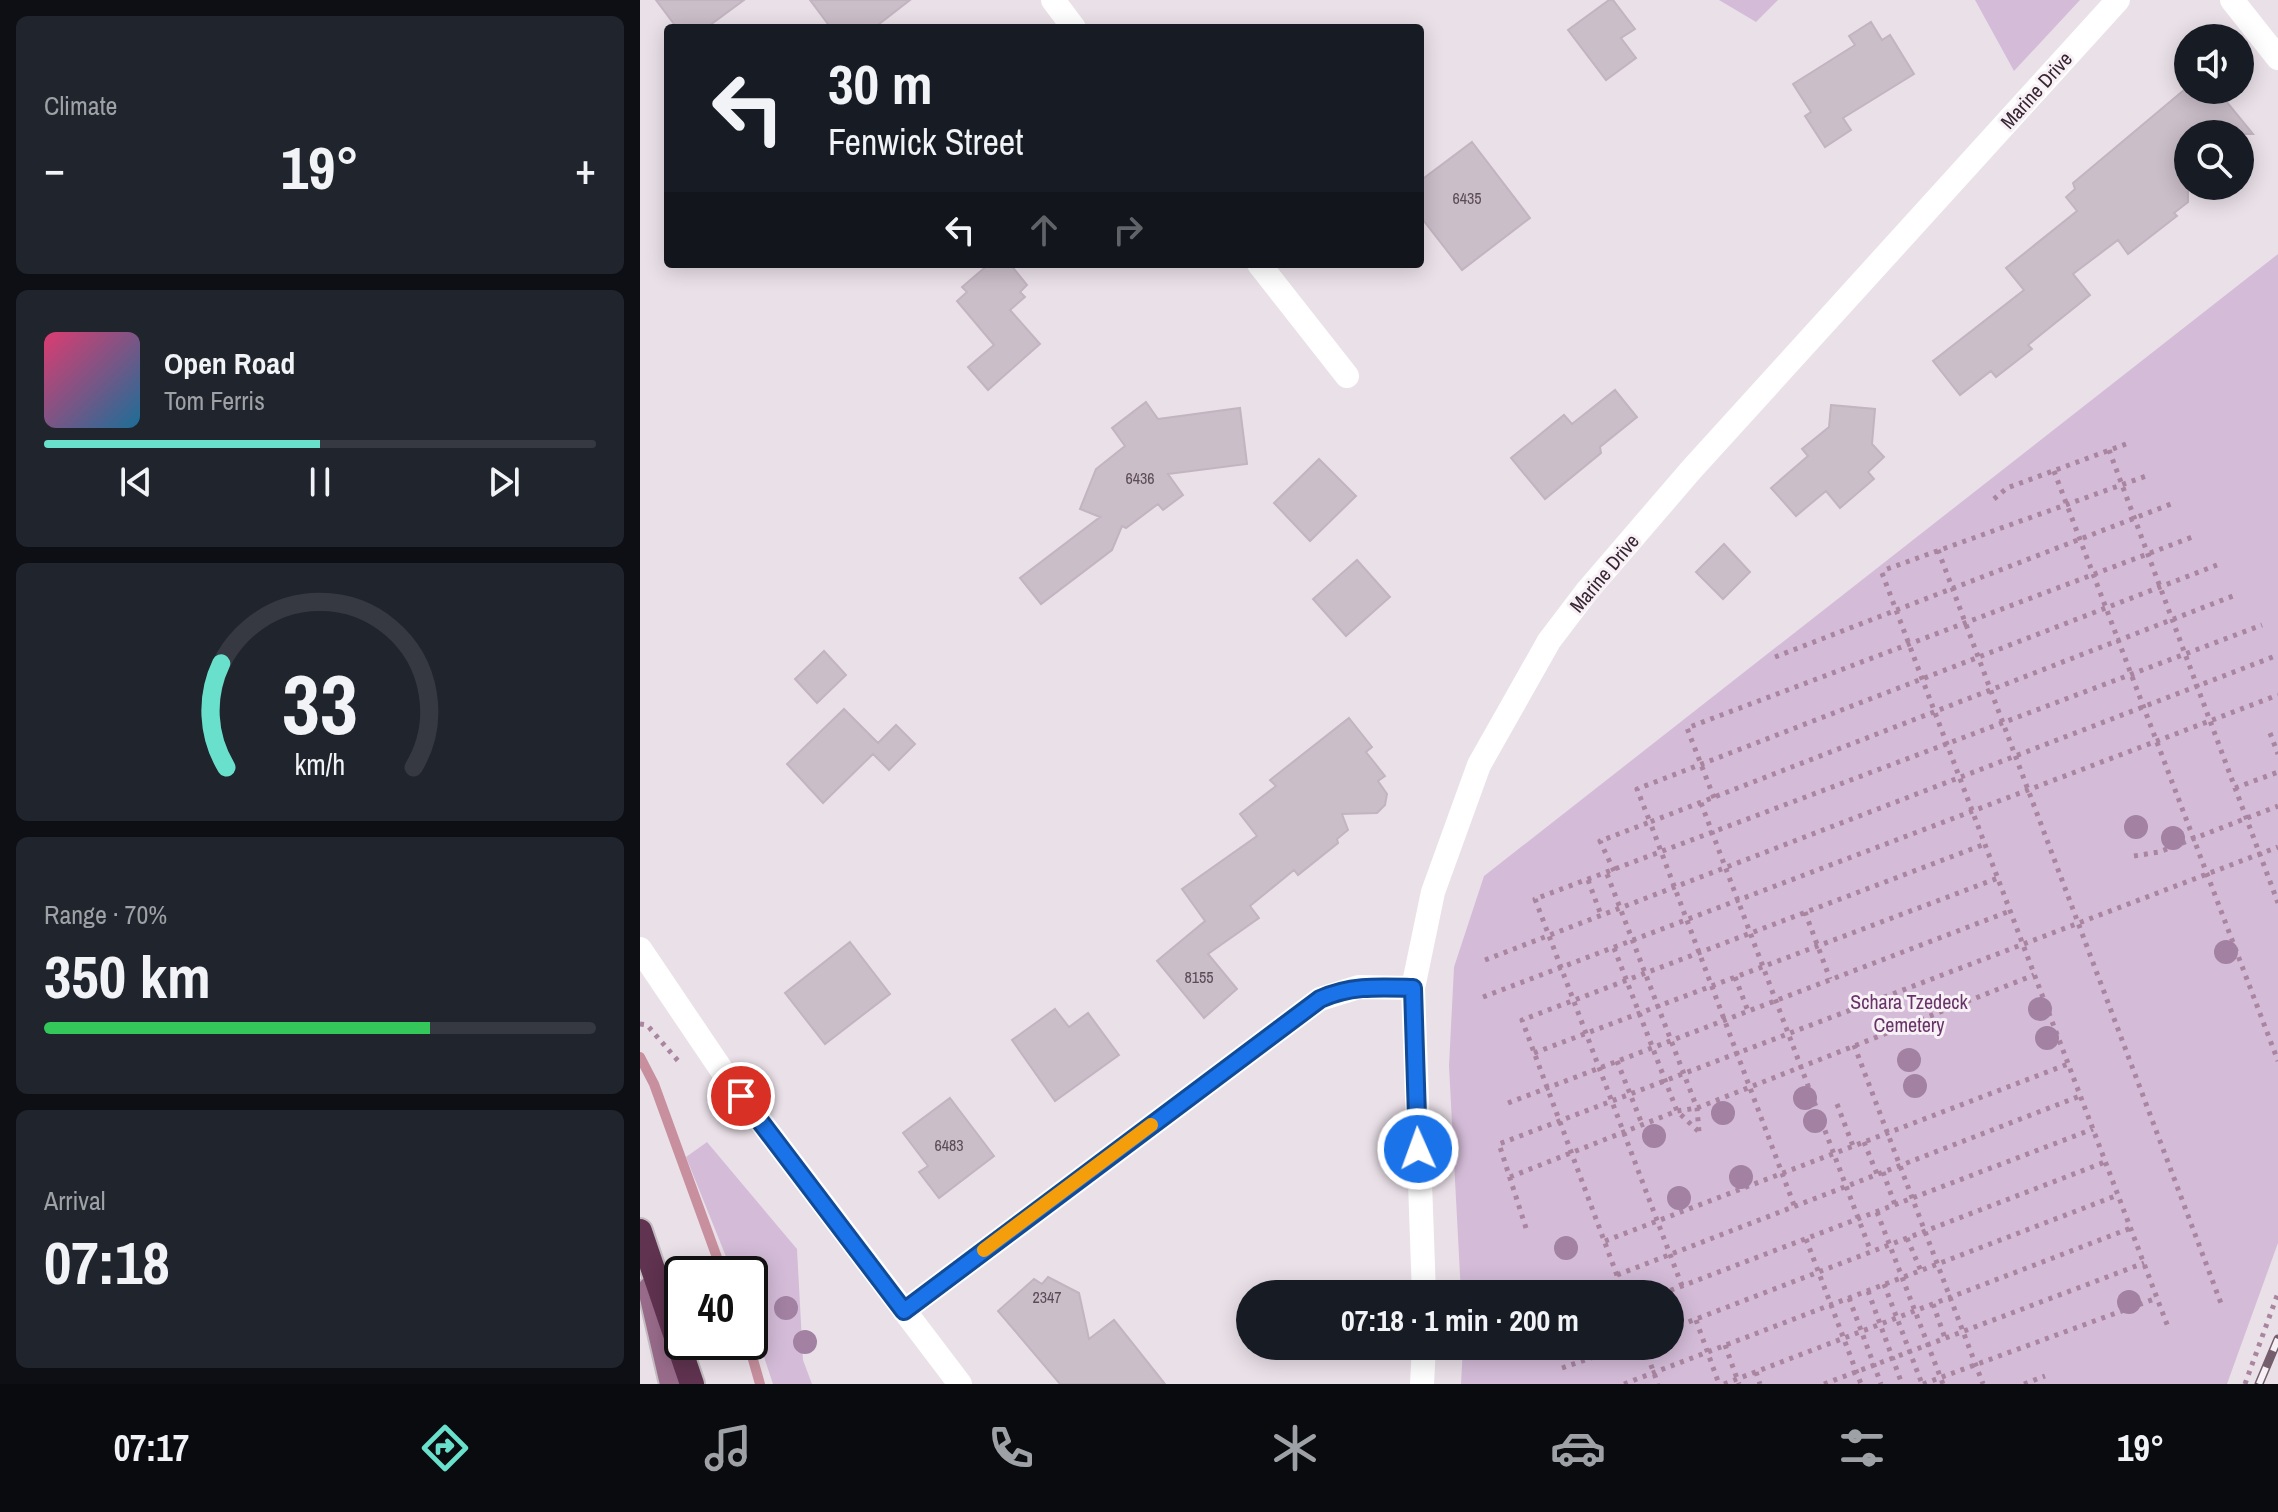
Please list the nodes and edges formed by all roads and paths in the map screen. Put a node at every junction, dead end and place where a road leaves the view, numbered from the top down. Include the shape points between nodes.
1 (1053, 0) edge
2 (2118, 0) edge
3 (2232, 0) edge
4 (1071, 24) edge
5 (2278, 58) edge
6 (1262, 268) edge
7 (1347, 376) dead end
8 (2126, 444) dead end
9 (2109, 450) junction
10 (2054, 471) junction
11 (2149, 475) dead end
12 (2122, 484) junction
13 (1994, 499) dead end
14 (2171, 504) dead end
15 (2066, 505) junction
16 (2135, 518) junction
17 (2195, 536) dead end
18 (2079, 539) junction
19 (1938, 550) junction
20 (2148, 554) junction
21 (2217, 565) dead end
22 (2093, 575) junction
23 (2160, 586) junction
24 (1952, 588) junction
25 (2238, 594) dead end
26 (2106, 607) junction
27 (1897, 610) junction
28 (2173, 619) junction
29 (1965, 623) junction
30 (2262, 625) dead end
31 (2118, 641) junction
32 (1909, 644) junction
33 (2185, 654) junction
34 (2278, 655) edge
35 (1775, 657) dead end
36 (1978, 657) junction
37 (2131, 675) junction
38 (1922, 678) junction
39 (2197, 686) junction
40 (1991, 691) junction
41 (2278, 695) edge
42 (2143, 707) junction
43 (1935, 712) junction
44 (2210, 721) junction
45 (2003, 723) junction
46 (2270, 733) dead end
47 (2156, 741) junction
48 (1947, 744) junction
49 (2278, 754) edge
50 (2015, 756) junction
51 (1701, 764) junction
52 (2278, 772) edge
53 (1960, 777) junction
54 (2235, 788) junction
55 (2028, 790) junction
56 (1714, 798) junction
57 (1701, 803) junction
58 (2278, 806) edge
59 (1973, 811) junction
60 (2246, 818) junction
61 (1650, 822) junction
62 (1713, 834) junction
63 (2194, 839) junction
64 (1985, 844) junction
65 (2278, 847) edge
66 (1662, 854) junction
67 (2260, 854) junction
68 (2134, 856) dead end
69 (1726, 867) junction
70 (1610, 872) junction
71 (2207, 874) junction
72 (1998, 878) junction
73 (1588, 880) junction
74 (1675, 887) junction
75 (1738, 900) junction
76 (2278, 903) edge
77 (1620, 908) junction
78 (2010, 911) junction
79 (1805, 912) junction
80 (1601, 915) junction
81 (1687, 920) junction
82 (2078, 923) junction
83 (1751, 933) junction
84 (1549, 936) junction
85 (1633, 940) junction
86 (2023, 944) junction
87 (1818, 946) junction
88 (1614, 948) junction
89 (640, 949) edge
90 (1700, 953) junction
91 (1485, 960) dead end
92 (1763, 966) junction
93 (1561, 968) junction
94 (1645, 973) junction
95 (2034, 975) junction
96 (1735, 977) junction
97 (1830, 979) junction
98 (1626, 980) junction
99 (1712, 986) junction
100 (1413, 988) junction
101 (1483, 997) dead end
102 (1573, 1000) junction
103 (1776, 1000) junction
104 (1658, 1006) junction
105 (1748, 1011) junction
106 (1639, 1013) junction
107 (1725, 1020) junction
108 (1586, 1033) junction
109 (1788, 1033) junction
110 (1671, 1040) junction
111 (1854, 1045) junction
112 (1652, 1047) junction
113 (1534, 1053) junction
114 (1737, 1053) junction
115 (1617, 1061) junction
116 (2278, 1061) edge
117 (2068, 1064) junction
118 (1801, 1067) junction
119 (1599, 1068) junction
120 (1684, 1073) junction
121 (1665, 1080) junction
122 (1750, 1087) junction
123 (1547, 1088) junction
124 (1630, 1094) junction
125 (2080, 1096) junction
126 (1612, 1100) junction
127 (1508, 1103) dead end
128 (1837, 1104) dead end
129 (1697, 1108) junction
130 (1677, 1111) junction
131 (1559, 1121) junction
132 (1642, 1124) junction
133 (2093, 1129) junction
134 (1624, 1132) junction
135 (1889, 1133) junction
136 (1864, 1142) junction
137 (1853, 1146) junction
138 (1571, 1153) junction
139 (1834, 1153) junction
140 (2105, 1162) junction
141 (1901, 1166) junction
142 (1782, 1173) junction
143 (1880, 1173) junction
144 (1510, 1177) junction
145 (1846, 1186) junction
146 (2118, 1195) junction
147 (1913, 1199) junction
148 (1794, 1205) junction
149 (1895, 1206) junction
150 (1877, 1212) junction
151 (1859, 1219) junction
152 (1658, 1221) junction
153 (1526, 1228) dead end
154 (2131, 1228) junction
155 (640, 1231) edge
156 (1926, 1231) junction
157 (1907, 1238) junction
158 (1806, 1239) junction
159 (1605, 1241) junction
160 (1890, 1245) junction
161 (640, 1247) edge
162 (1871, 1252) junction
163 (1670, 1254) junction
164 (2144, 1263) junction
165 (1938, 1264) junction
166 (1921, 1271) junction
167 (1819, 1272) junction
168 (1617, 1275) junction
169 (1903, 1278) junction
170 (1423, 1280) edge
171 (1619, 1280) edge
172 (1680, 1280) edge
173 (1884, 1284) junction
174 (1684, 1285) edge
175 (1868, 1291) junction
176 (2278, 1293) edge
177 (1849, 1298) junction
178 (1951, 1298) junction
179 (2157, 1298) junction
180 (1933, 1304) junction
181 (1831, 1305) junction
182 (2222, 1306) dead end
183 (904, 1311) junction
184 (1915, 1311) junction
185 (1897, 1318) junction
186 (1696, 1320) junction
187 (1684, 1324) edge
188 (1880, 1325) junction
189 (2168, 1327) dead end
190 (1964, 1331) junction
191 (1861, 1332) junction
192 (1844, 1338) junction
193 (1945, 1338) junction
194 (1725, 1345) junction
195 (1928, 1345) junction
196 (1910, 1351) junction
197 (1707, 1352) junction
198 (1892, 1358) junction
199 (1423, 1360) edge
200 (1585, 1360) edge
201 (1649, 1360) edge
202 (1976, 1364) junction
203 (1874, 1365) junction
204 (1562, 1368) dead end
205 (1756, 1372) junction
206 (1856, 1372) junction
207 (1654, 1373) junction
208 (2045, 1376) dead end
209 (1738, 1381) edge
210 (1942, 1381) edge
211 (672, 1384) edge
212 (692, 1384) edge
213 (960, 1384) edge
214 (1422, 1384) edge
215 (1624, 1384) edge
216 (1658, 1384) edge
217 (1722, 1384) edge
218 (1760, 1384) edge
219 (1824, 1384) edge
220 (1861, 1384) edge
221 (1881, 1384) edge
222 (1902, 1384) edge
223 (1923, 1384) edge
224 (1983, 1384) edge
225 (2024, 1384) edge
226 (2245, 1384) edge

1 - 4 street
2 - 100 street, Marine Drive via 1691,470 1549,641 1479,765 1458,817 1429,906
3 - 5 street
6 - 7 street
8 - 9 path
9 - 10 path
9 - 12 path
10 - 13 path via 2007,488
10 - 15 path
11 - 12 path
12 - 15 path
12 - 16 path
14 - 16 path
15 - 18 path
15 - 19 path
16 - 18 path
16 - 20 path
17 - 20 path
18 - 22 path
18 - 24 path
19 - 24 path
19 - 27 path via 1885,571
20 - 22 path
20 - 23 path
21 - 23 path
22 - 26 path
22 - 29 path
23 - 26 path
23 - 28 path
24 - 27 path
24 - 29 path
25 - 28 path
26 - 31 path
26 - 36 path
27 - 32 path
27 - 35 path
28 - 31 path
28 - 33 path
29 - 32 path
29 - 36 path
30 - 33 path
31 - 37 path
31 - 40 path
32 - 38 path
32 - 51 path via 1687,728
33 - 37 path
33 - 39 path
34 - 39 path
36 - 38 path
36 - 40 path
37 - 42 path
37 - 45 path
38 - 43 path
38 - 51 path
39 - 42 path
39 - 44 path
40 - 43 path
40 - 45 path
41 - 44 path
42 - 47 path
42 - 50 path
43 - 48 path
43 - 56 path
44 - 47 path
44 - 54 path
45 - 48 path
45 - 50 path
46 - 49 path
47 - 55 path
47 - 63 path
48 - 53 path
48 - 62 path
50 - 53 path
50 - 55 path
51 - 56 path
51 - 61 path via 1637,789
52 - 54 path
53 - 59 path
53 - 69 path
54 - 60 path
55 - 59 path
55 - 82 path
56 - 57 path
57 - 61 path
57 - 62 path
58 - 60 path
59 - 64 path
59 - 75 path
60 - 63 path
60 - 67 path
61 - 66 path
61 - 70 path via 1600,841
62 - 66 path
62 - 69 path
63 - 68 path
63 - 71 path
64 - 72 path
64 - 79 path
65 - 67 path
66 - 70 path
66 - 74 path
67 - 71 path
67 - 76 path
69 - 74 path
69 - 75 path
70 - 73 path
70 - 77 path
71 - 82 path
71 - 116 path
72 - 78 path
72 - 87 path
73 - 80 path
73 - 84 path via 1535,899
74 - 77 path
74 - 81 path
75 - 81 path
75 - 83 path
77 - 80 path
77 - 85 path
78 - 86 path
78 - 97 path
79 - 83 path
79 - 87 path
80 - 84 path
81 - 85 path
81 - 90 path
82 - 86 path
82 - 182 path
83 - 90 path
83 - 92 path
84 - 91 path
84 - 93 path
85 - 88 path
85 - 94 path
86 - 95 path
86 - 109 path
87 - 92 path
87 - 97 path
88 - 93 path
88 - 98 path
89 - 183 street via 723,1072
90 - 94 path
90 - 99 path
92 - 96 path
92 - 103 path
93 - 101 path
93 - 102 path
94 - 98 path
94 - 104 path
95 - 111 path
95 - 117 path
96 - 99 path
96 - 105 path
97 - 103 path
98 - 102 path
98 - 106 path
99 - 104 path
99 - 107 path
100 - 170 street, Marine Drive
100 - 183 street via 1359,987 1320,999
102 - 108 path
102 - 113 path via 1522,1020
103 - 105 path
103 - 109 path
104 - 106 path
104 - 110 path
105 - 107 path
106 - 108 path
106 - 112 path
107 - 110 path
107 - 114 path
108 - 113 path
108 - 119 path
109 - 114 path
109 - 118 path
110 - 112 path
110 - 120 path
111 - 118 path
111 - 135 path
112 - 115 path
112 - 121 path
113 - 123 path
114 - 120 path
114 - 122 path
115 - 119 path
115 - 124 path
117 - 125 path
117 - 135 path
118 - 122 path
118 - 139 path
119 - 123 path
119 - 126 path
120 - 121 path
120 - 129 path
121 - 124 path
121 - 130 path
122 - 129 path
122 - 142 path
123 - 127 path
123 - 131 path
124 - 126 path
124 - 132 path
125 - 133 path
125 - 141 path
126 - 131 path
126 - 134 path
128 - 137 path
129 - 130 path
129 - 130 path via 1699,1132
130 - 132 path
131 - 138 path
131 - 144 path via 1499,1144
132 - 134 path
133 - 140 path
133 - 147 path
134 - 138 path
134 - 152 path
135 - 136 path
135 - 141 path
136 - 137 path
136 - 143 path
137 - 139 path
138 - 144 path
138 - 159 path
139 - 142 path
139 - 145 path
140 - 146 path
140 - 156 path
141 - 143 path
141 - 147 path
142 - 148 path
142 - 152 path
143 - 145 path
143 - 149 path
144 - 153 path
145 - 148 path
145 - 151 path
146 - 154 path
146 - 165 path
147 - 149 path
147 - 156 path
148 - 163 path
149 - 150 path
150 - 151 path
150 - 160 path
151 - 158 path
151 - 162 path
152 - 159 path
152 - 163 path
154 - 164 path
154 - 178 path
155 - 212 highway
156 - 157 path
156 - 165 path
157 - 160 path
157 - 166 path
158 - 167 path
158 - 174 path
159 - 168 path
160 - 162 path
160 - 169 path
161 - 211 main road
162 - 167 path
163 - 168 path
163 - 172 path
164 - 179 path
164 - 190 path
165 - 166 path
165 - 178 path
166 - 169 path
167 - 181 path
167 - 186 path
168 - 171 path
169 - 173 path
169 - 184 path
173 - 175 path
173 - 185 path
175 - 177 path
175 - 188 path
176 - 226 path
177 - 181 path
177 - 191 path
178 - 180 path
178 - 190 path
179 - 189 path
179 - 202 path
180 - 184 path
180 - 193 path
181 - 192 path
181 - 194 path
183 - 213 street
184 - 185 path
184 - 195 path
185 - 188 path
185 - 196 path
186 - 187 path
186 - 197 path
188 - 191 path
188 - 198 path
190 - 193 path
190 - 202 path
191 - 192 path
191 - 203 path
192 - 205 path
192 - 206 path
193 - 195 path
194 - 197 path
194 - 209 path
195 - 196 path
195 - 210 path
196 - 198 path
196 - 223 path
197 - 207 path
197 - 217 path
198 - 203 path
198 - 222 path
199 - 214 street
200 - 204 path
201 - 207 path
202 - 210 path
202 - 224 path
203 - 206 path
203 - 221 path
205 - 209 path
205 - 218 path
206 - 219 path
206 - 220 path
207 - 215 path
207 - 216 path
208 - 225 path
209 - 217 path
210 - 223 path

